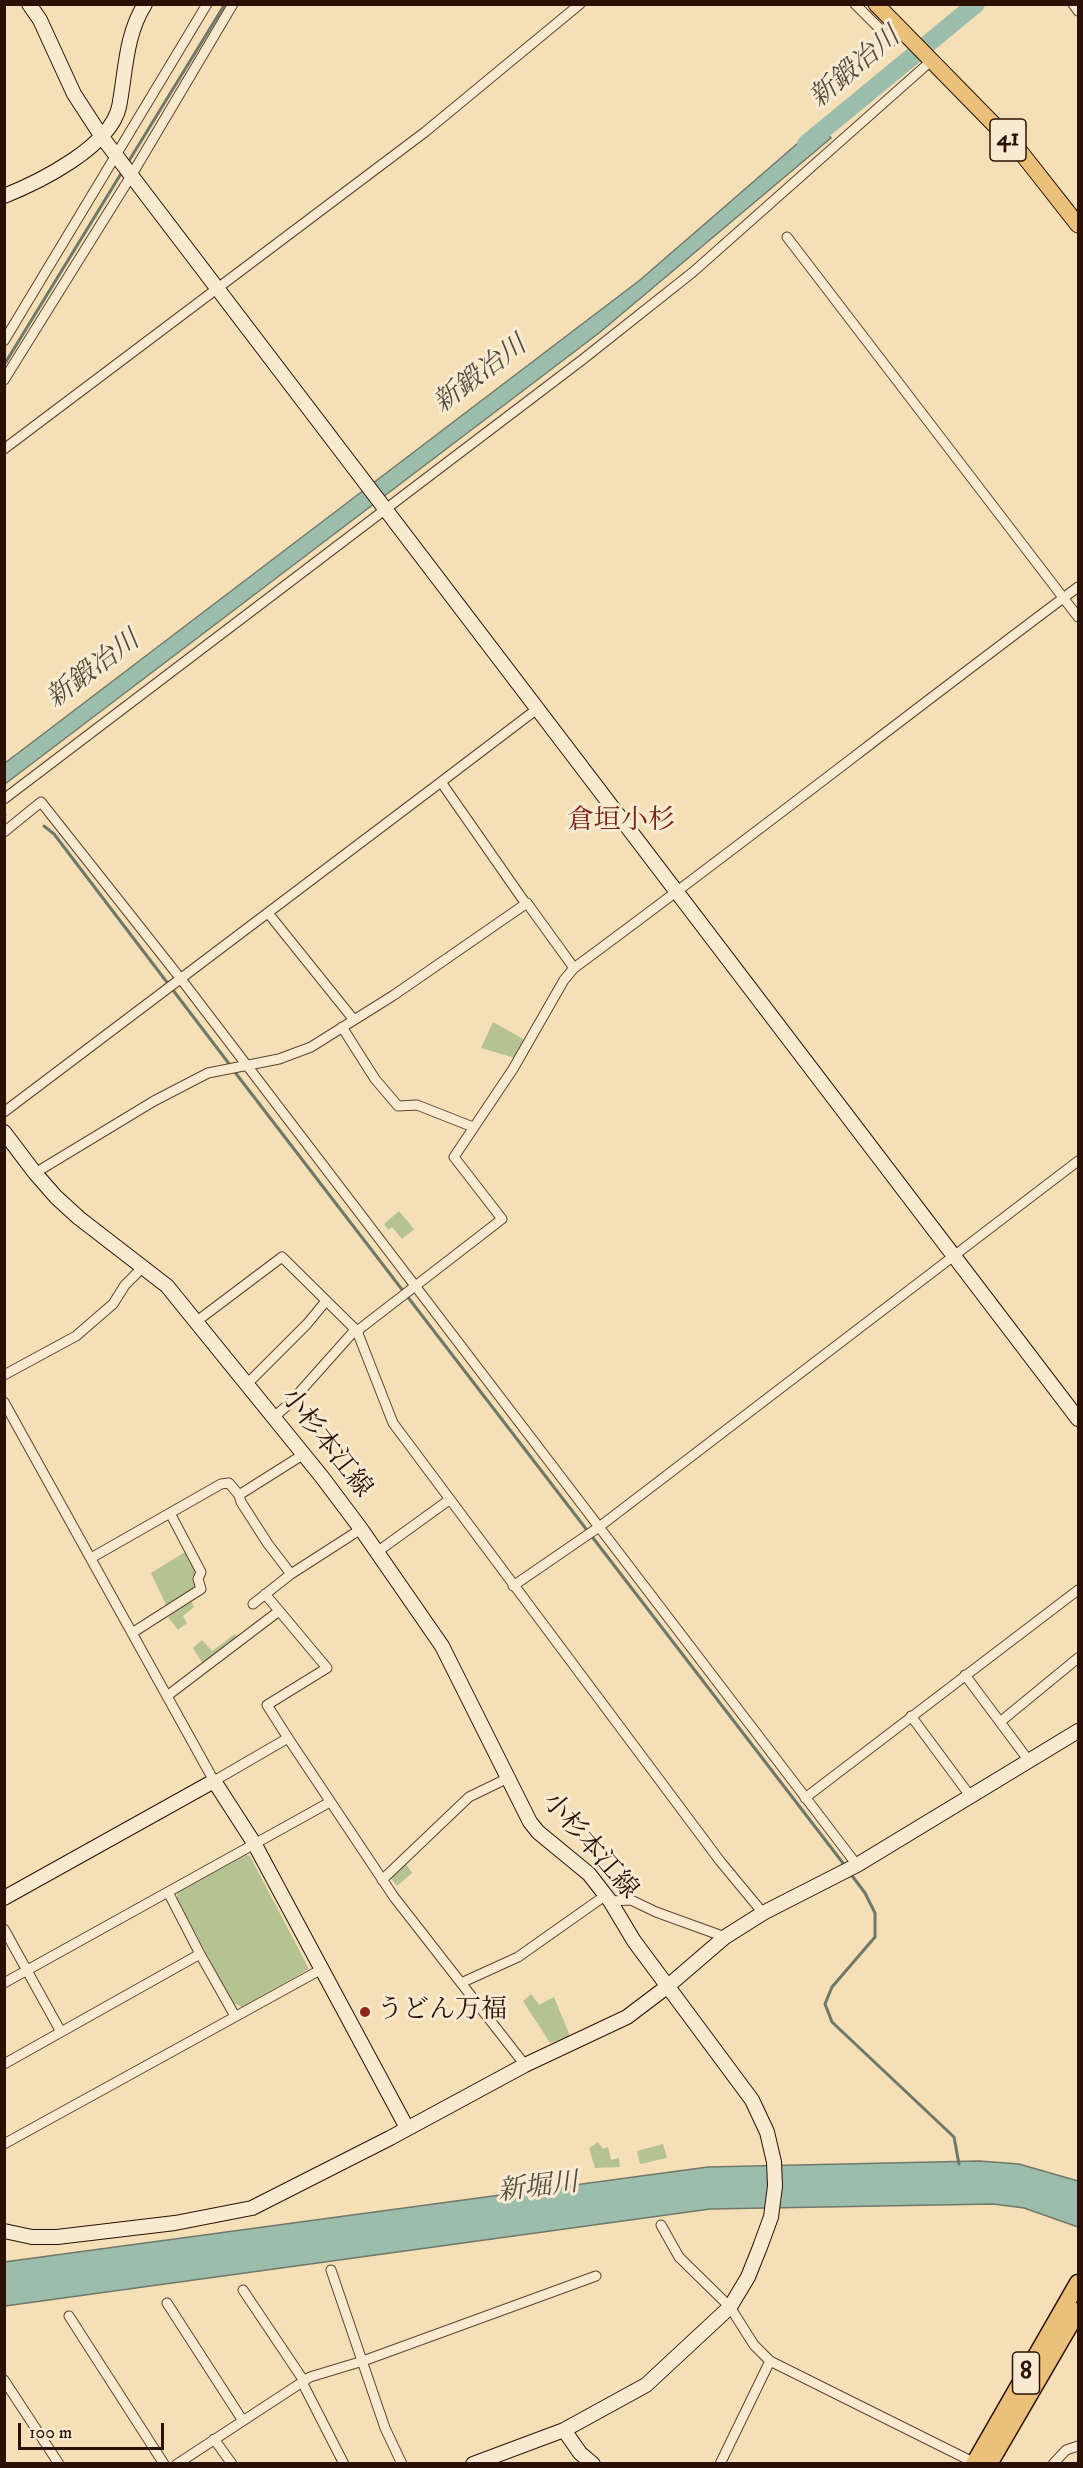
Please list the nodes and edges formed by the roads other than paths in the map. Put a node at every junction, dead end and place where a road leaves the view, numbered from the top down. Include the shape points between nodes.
1 (29, 4) edge
2 (145, 4) edge
3 (207, 4) edge
4 (233, 4) edge
5 (580, 4) edge
6 (855, 4) edge
7 (876, 4) edge
8 (1073, 4) edge
9 (1078, 11) edge
10 (892, 41) dead end
11 (931, 61) junction
12 (102, 137) junction
13 (117, 157) junction
14 (131, 176) junction
15 (4, 196) edge
16 (1078, 225) edge
17 (787, 237) dead end
18 (217, 290) junction
19 (4, 341) edge
20 (4, 380) edge
21 (4, 449) edge
22 (382, 507) junction
23 (1078, 587) edge
24 (1064, 598) junction
25 (1078, 617) edge
26 (537, 709) junction
27 (441, 782) junction
28 (4, 799) edge
29 (4, 832) edge
30 (677, 892) junction
31 (526, 904) junction
32 (268, 914) junction
33 (574, 968) junction
34 (181, 979) junction
35 (354, 1020) junction
36 (342, 1028) junction
37 (245, 1065) junction
38 (4, 1112) edge
39 (473, 1127) junction
40 (4, 1132) edge
41 (1078, 1161) edge
42 (35, 1173) junction
43 (954, 1256) junction
44 (143, 1267) junction
45 (415, 1285) junction
46 (326, 1301) junction
47 (197, 1321) junction
48 (356, 1330) junction
49 (4, 1375) edge
50 (248, 1384) junction
51 (4, 1402) edge
52 (274, 1417) junction
53 (1078, 1419) edge
54 (304, 1454) junction
55 (239, 1495) junction
56 (449, 1500) junction
57 (170, 1513) junction
58 (599, 1527) junction
59 (361, 1529) junction
60 (377, 1551) junction
61 (91, 1558) junction
62 (291, 1574) junction
63 (513, 1586) junction
64 (1078, 1590) edge
65 (265, 1594) junction
66 (253, 1604) dead end
67 (279, 1611) junction
68 (132, 1633) junction
69 (1078, 1659) edge
70 (965, 1675) junction
71 (167, 1696) junction
72 (911, 1716) junction
73 (1000, 1722) junction
74 (1078, 1731) edge
75 (288, 1738) junction
76 (1029, 1761) junction
77 (508, 1778) junction
78 (214, 1781) junction
79 (970, 1797) junction
80 (806, 1798) junction
81 (330, 1802) junction
82 (254, 1844) junction
83 (857, 1865) junction
84 (382, 1880) junction
85 (168, 1892) junction
86 (4, 1898) edge
87 (608, 1898) junction
88 (763, 1913) junction
89 (4, 1929) edge
90 (725, 1937) junction
91 (200, 1954) junction
92 (27, 1970) junction
93 (320, 1970) junction
94 (4, 1983) edge
95 (461, 1983) junction
96 (669, 1986) junction
97 (235, 2016) junction
98 (61, 2032) junction
99 (4, 2064) edge
100 (525, 2065) junction
101 (408, 2128) junction
102 (4, 2144) edge
103 (661, 2224) dead end
104 (6, 2233) edge
105 (331, 2270) dead end
106 (596, 2276) dead end
107 (1078, 2283) edge
108 (243, 2290) dead end
109 (166, 2303) dead end
110 (730, 2307) junction
111 (1078, 2311) edge
112 (69, 2316) dead end
113 (363, 2361) junction
114 (770, 2361) junction
115 (4, 2380) edge
116 (303, 2382) junction
117 (243, 2421) junction
118 (564, 2430) junction
119 (214, 2439) junction
120 (1078, 2446) edge
121 (59, 2463) edge
122 (164, 2463) edge
123 (177, 2463) edge
124 (232, 2463) edge
125 (344, 2463) edge
126 (402, 2463) edge
127 (474, 2463) edge
128 (593, 2463) edge
129 (720, 2463) edge
130 (980, 2463) edge
131 (1053, 2463) edge

1 - 12 street via 74,94
2 - 12 street via 127,48 118,109
3 - 13 street
4 - 14 street
5 - 18 street via 425,132
6 - 10 street
7 - 11 main road, 41
8 - 9 street
11 - 16 main road, 41 via 1019,150
11 - 22 street via 693,272
12 - 13 street
12 - 15 street via 71,160
13 - 14 street
13 - 19 street
14 - 18 street
14 - 20 street
17 - 24 street
18 - 21 street
18 - 22 street
22 - 26 street
22 - 28 street
23 - 24 street
24 - 25 street
24 - 30 street
26 - 27 street
26 - 30 street
27 - 31 street
27 - 32 street
29 - 34 street via 41,802
30 - 33 street
30 - 43 street
31 - 33 street
31 - 35 street
32 - 34 street
32 - 35 street
33 - 39 street
34 - 37 street
34 - 38 street
35 - 36 street
36 - 37 street via 311,1047 279,1059
36 - 39 street via 398,1107 417,1105
37 - 42 street via 208,1073
37 - 45 street
39 - 45 street via 454,1157 501,1218
40 - 42 street, 小杉本江線
41 - 43 street
42 - 44 street, 小杉本江線 via 79,1218
43 - 53 street
43 - 58 street
44 - 47 street, 小杉本江線 via 167,1286
44 - 49 street via 113,1304 76,1336
45 - 48 street
45 - 58 street
46 - 47 street via 282,1257
46 - 48 street
46 - 50 street
47 - 50 street, 小杉本江線
48 - 52 street
48 - 56 street via 393,1423
50 - 52 street, 小杉本江線
51 - 61 street
52 - 54 street, 小杉本江線
54 - 55 street
54 - 59 street, 小杉本江線
55 - 57 street via 229,1483 221,1484
55 - 62 street
56 - 60 street
56 - 63 street
57 - 61 street
57 - 68 street via 201,1572 201,1589
58 - 63 street
58 - 80 street
59 - 60 street, 小杉本江線
59 - 62 street
60 - 77 street, 小杉本江線 via 442,1646
61 - 68 street
62 - 65 street
63 - 88 street
64 - 70 street
65 - 66 street
65 - 67 street
67 - 71 street
67 - 75 street via 327,1668 267,1705
68 - 71 street
69 - 73 street
70 - 72 street
70 - 73 street
71 - 78 street
72 - 79 street
72 - 80 street
73 - 76 street
74 - 76 street
75 - 78 street
75 - 81 street
76 - 79 street
77 - 84 street via 469,1797
77 - 87 street, 小杉本江線 via 524,1813 538,1832 589,1874
78 - 82 street
78 - 86 street
79 - 83 street
80 - 83 street
81 - 82 street
81 - 84 street
82 - 85 street
82 - 93 street
83 - 88 street
84 - 95 street
85 - 91 street
85 - 92 street
87 - 90 street via 631,1900
87 - 95 street via 518,1957
87 - 96 street, 小杉本江線 via 634,1941
88 - 90 street
89 - 92 street
90 - 96 street
91 - 97 street
91 - 98 street
92 - 94 street
92 - 98 street
93 - 97 street
93 - 101 street
95 - 100 street
96 - 100 street via 627,2017
96 - 110 street, 小杉本江線 via 752,2100 767,2132 774,2162 773,2210 748,2277
97 - 102 street
98 - 99 street
100 - 101 street
101 - 104 street via 252,2208 175,2223 57,2237
103 - 110 street via 679,2257
105 - 113 street
106 - 113 street
107 - 130 highway, 8
108 - 116 street
109 - 117 street
110 - 114 street via 754,2345
110 - 118 street, 小杉本江線 via 646,2385
111 - 130 highway, 8
112 - 122 street
113 - 116 street
113 - 126 street via 385,2428
114 - 129 street
114 - 130 street
115 - 121 street
116 - 117 street
116 - 125 street
117 - 119 street
118 - 127 street, 小杉本江線
118 - 128 street via 580,2453
119 - 123 street
119 - 124 street
120 - 131 street via 1066,2450

